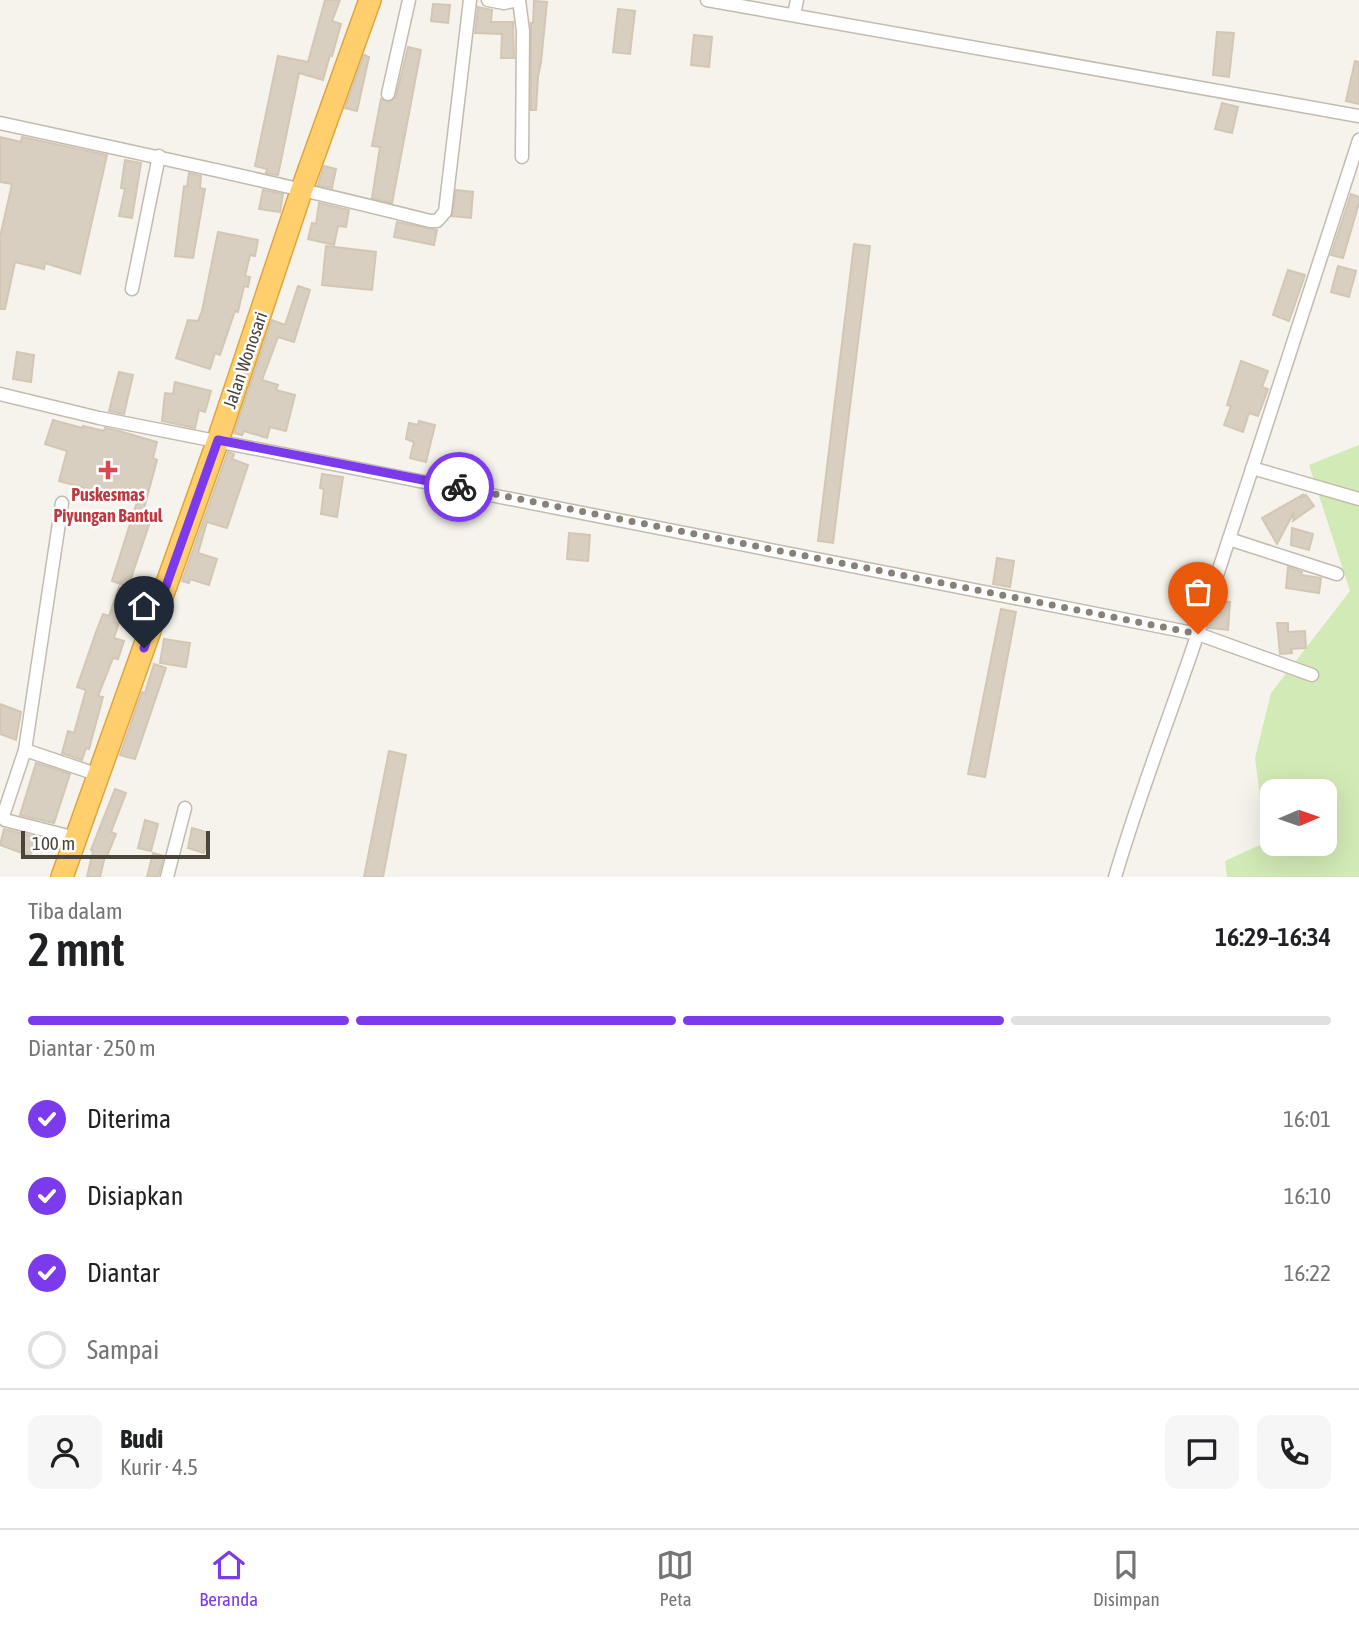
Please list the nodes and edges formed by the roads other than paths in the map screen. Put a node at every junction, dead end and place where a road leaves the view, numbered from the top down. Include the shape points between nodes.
1 (370, 0) edge
2 (409, 0) edge
3 (470, 0) edge
4 (488, 0) edge
5 (519, 0) edge
6 (707, 0) edge
7 (797, 0) edge
8 (794, 15) junction
9 (388, 94) dead end
10 (1359, 116) edge
11 (0, 123) edge
12 (1359, 140) edge
13 (159, 156) junction
14 (522, 157) dead end
15 (303, 189) junction
16 (132, 289) dead end
17 (0, 394) edge
18 (218, 440) junction
19 (1252, 468) junction
20 (1359, 499) edge
21 (62, 503) dead end
22 (1229, 539) junction
23 (1338, 574) dead end
24 (1198, 634) junction
25 (1312, 675) dead end
26 (25, 750) junction
27 (99, 775) junction
28 (4, 805) edge
29 (185, 808) dead end
30 (76, 838) junction
31 (62, 877) edge
32 (167, 877) edge
33 (1115, 877) edge

1 - 15 highway, Jalan Wonosari
2 - 9 street
3 - 15 street via 441,218 430,221
4 - 5 street
5 - 14 street
6 - 8 street
7 - 8 street
8 - 10 street
11 - 13 street
12 - 19 street
13 - 15 street
13 - 16 street
15 - 18 highway, Jalan Wonosari
17 - 18 street
18 - 24 street
18 - 27 highway, Jalan Wonosari
19 - 20 street
19 - 22 street
21 - 26 street
22 - 23 street
22 - 24 street
24 - 25 street
24 - 33 street
26 - 27 street
26 - 28 street
27 - 30 highway, Jalan Wonosari
28 - 30 street via 5,820
29 - 32 street
30 - 31 highway, Jalan Wonosari

